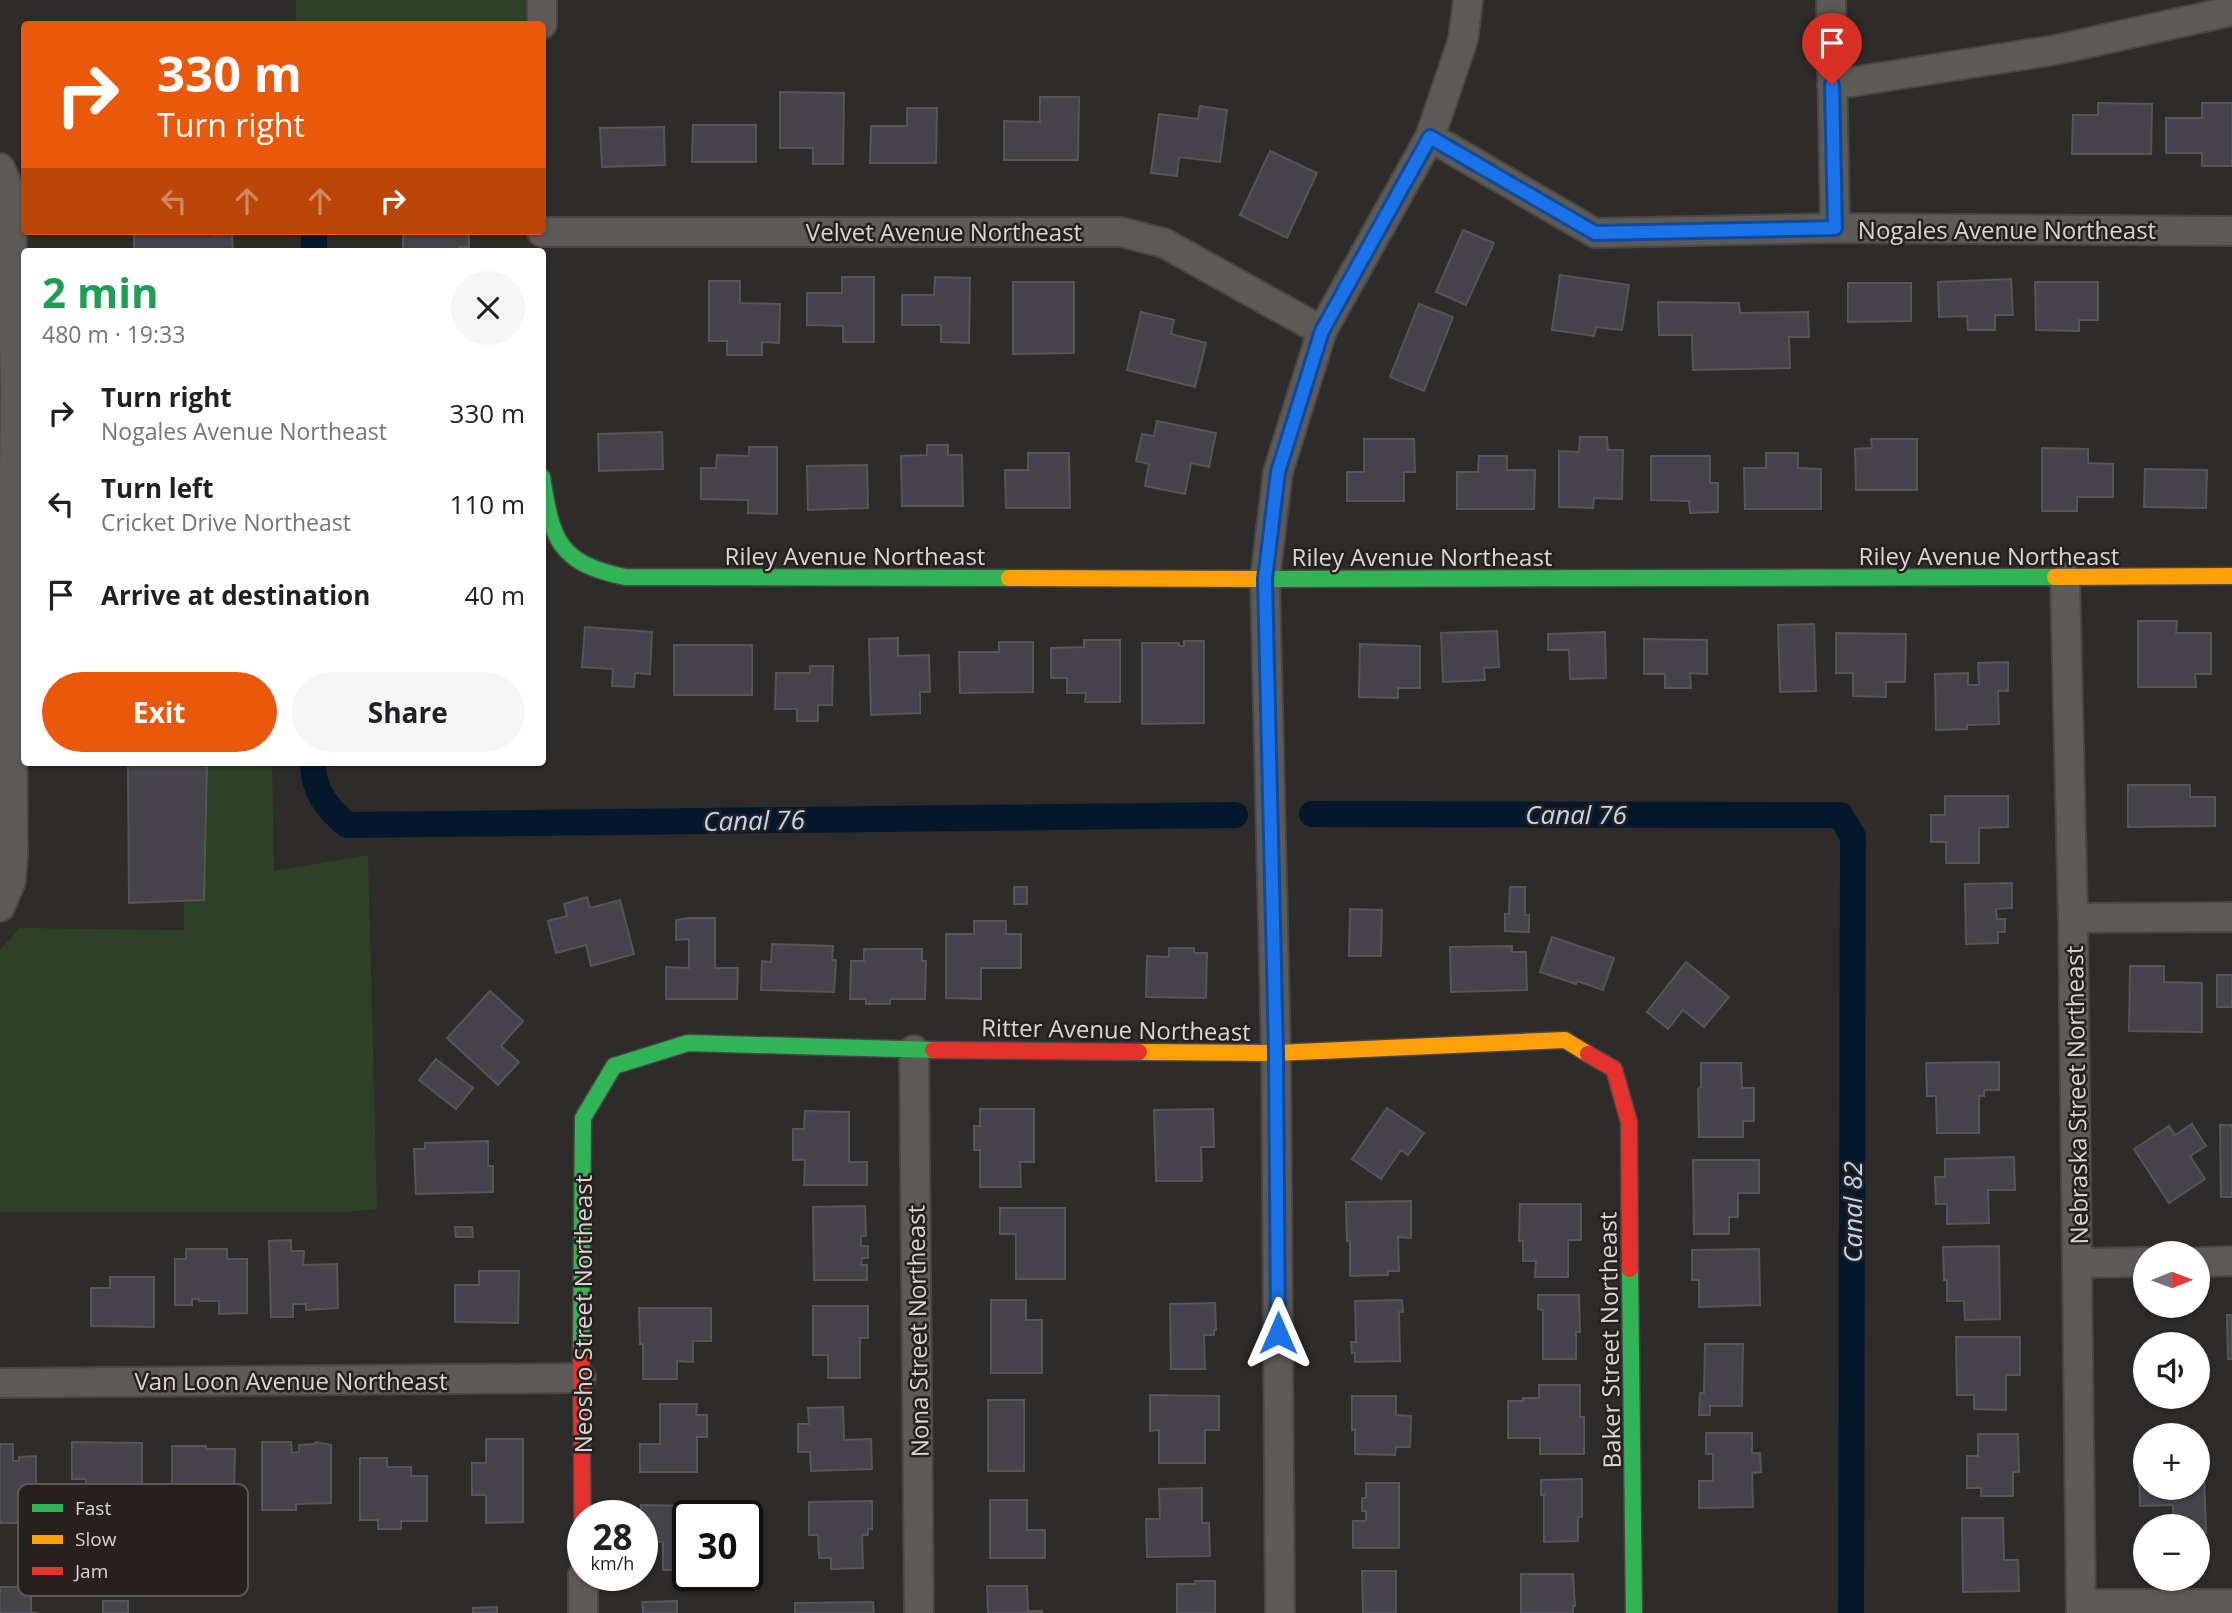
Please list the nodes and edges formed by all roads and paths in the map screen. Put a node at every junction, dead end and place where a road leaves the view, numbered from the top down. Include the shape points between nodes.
1 (542, 0) edge
2 (1468, 0) edge
3 (1830, 0) edge
4 (2232, 11) edge
5 (542, 21) edge
6 (1832, 85) junction
7 (1430, 137) junction
8 (0, 168) edge
9 (1835, 228) junction
10 (2232, 231) edge
11 (542, 238) edge
12 (1322, 331) junction
13 (546, 506) edge
14 (2232, 576) edge
15 (2065, 578) junction
16 (1265, 579) junction
17 (6, 632) edge
18 (0, 906) edge
19 (2232, 917) edge
20 (2073, 918) junction
21 (914, 1050) junction
22 (1276, 1053) junction
23 (614, 1066) joint
24 (1614, 1069) joint
25 (2232, 1261) edge
26 (2133, 1262) edge
27 (2210, 1262) edge
28 (2078, 1263) junction
29 (581, 1378) junction
30 (0, 1382) edge
31 (582, 1500) edge
32 (583, 1591) edge
33 (2232, 1604) edge
34 (2081, 1609) edge
35 (583, 1613) edge
36 (919, 1613) edge
37 (1280, 1613) edge
38 (1634, 1613) edge

1 - 5 street
2 - 7 street via 1462,40
3 - 6 street
4 - 6 street via 2055,50
6 - 9 street
7 - 9 street, Nogales Avenue Northeast via 1595,233
7 - 12 street
8 - 17 street via 11,205 15,388
9 - 10 street, Nogales Avenue Northeast
11 - 12 street, Velvet Avenue Northeast via 1121,232 1164,243
12 - 16 street via 1278,472
13 - 16 street, Riley Avenue Northeast via 548,520 573,562 625,577
14 - 15 street, Riley Avenue Northeast
15 - 16 street, Riley Avenue Northeast
15 - 20 street, Nebraska Street Northeast
16 - 22 street
17 - 18 street via 13,855 11,881
19 - 20 street
20 - 28 street, Nebraska Street Northeast
21 - 22 street, Ritter Avenue Northeast
21 - 23 street, Ritter Avenue Northeast via 688,1043
21 - 36 street, Nona Street Northeast
22 - 24 street, Ritter Avenue Northeast via 1565,1040
22 - 37 street
23 - 29 street, Neosho Street Northeast via 583,1118
24 - 38 street, Baker Street Northeast via 1629,1122
25 - 27 street
26 - 28 street
28 - 34 street, Nebraska Street Northeast
29 - 30 street, Van Loon Avenue Northeast
29 - 31 street, Neosho Street Northeast
32 - 35 street, Neosho Street Northeast
33 - 34 street

